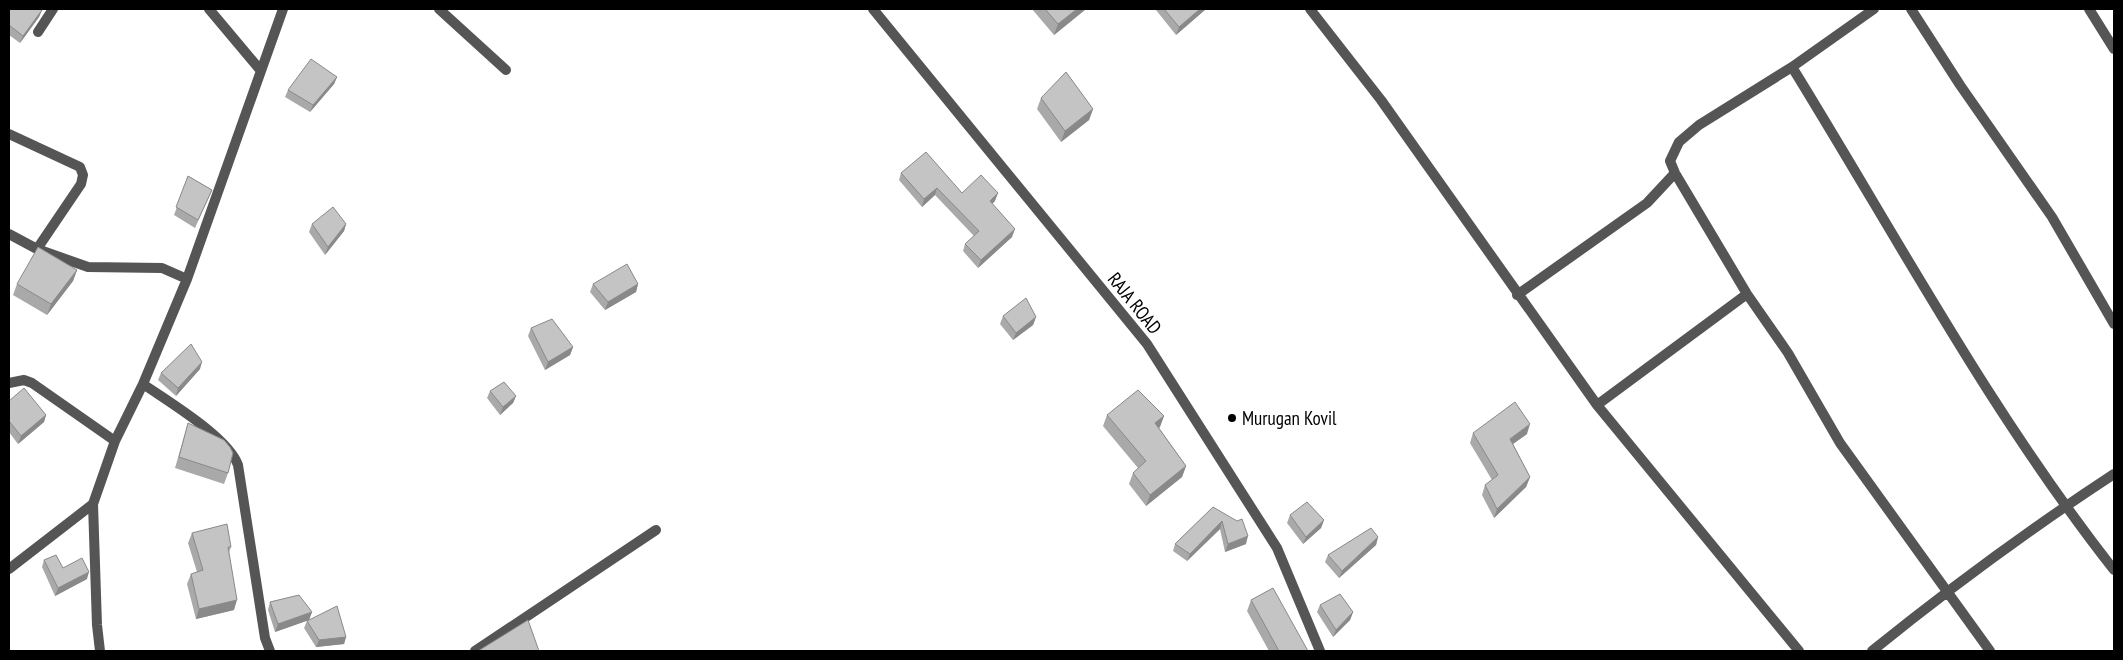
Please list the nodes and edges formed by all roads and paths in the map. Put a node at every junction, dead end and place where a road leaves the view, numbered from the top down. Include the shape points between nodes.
1 (53, 9) edge
2 (209, 9) edge
3 (283, 9) edge
4 (439, 9) edge
5 (874, 9) edge
6 (1310, 9) edge
7 (1874, 9) edge
8 (1910, 9) edge
9 (2090, 9) edge
10 (38, 32) dead end
11 (2114, 49) edge
12 (1792, 66) junction
13 (506, 70) dead end
14 (261, 71) junction
15 (9, 134) edge
16 (1676, 173) junction
17 (11, 238) edge
18 (37, 249) junction
19 (187, 279) junction
20 (1747, 294) junction
21 (1517, 295) junction
22 (2114, 324) edge
23 (9, 383) edge
24 (143, 384) junction
25 (1597, 404) junction
26 (115, 441) junction
27 (2114, 474) edge
28 (93, 504) junction
29 (2065, 507) junction
30 (656, 530) dead end
31 (9, 569) edge
32 (2114, 570) edge
33 (1946, 592) junction
34 (100, 651) edge
35 (270, 651) edge
36 (476, 651) edge
37 (1320, 651) edge
38 (1799, 651) edge
39 (1872, 651) edge
40 (1990, 651) edge

1 - 10 street
2 - 14 street
3 - 14 street
4 - 13 street
5 - 37 street, RAJA ROAD via 1147,344 1277,548
6 - 21 street via 1381,100
7 - 12 street
8 - 22 street via 2052,217
9 - 11 street
12 - 16 street via 1699,125 1679,142 1670,160
12 - 29 street via 1868,188 1936,309
14 - 19 street
15 - 18 street via 80,167 83,175 81,184
16 - 20 street
16 - 21 street via 1647,202
17 - 18 street
18 - 19 street via 88,267 162,268
19 - 24 street
20 - 25 street
20 - 33 street via 1788,354 1840,443
21 - 25 street
23 - 26 street via 24,380 32,383
24 - 26 street
24 - 35 street via 194,419 234,454 265,638
25 - 38 street
26 - 28 street
27 - 29 street
28 - 31 street
28 - 34 street
29 - 32 street
29 - 33 street
30 - 36 street
33 - 39 street
33 - 40 street

